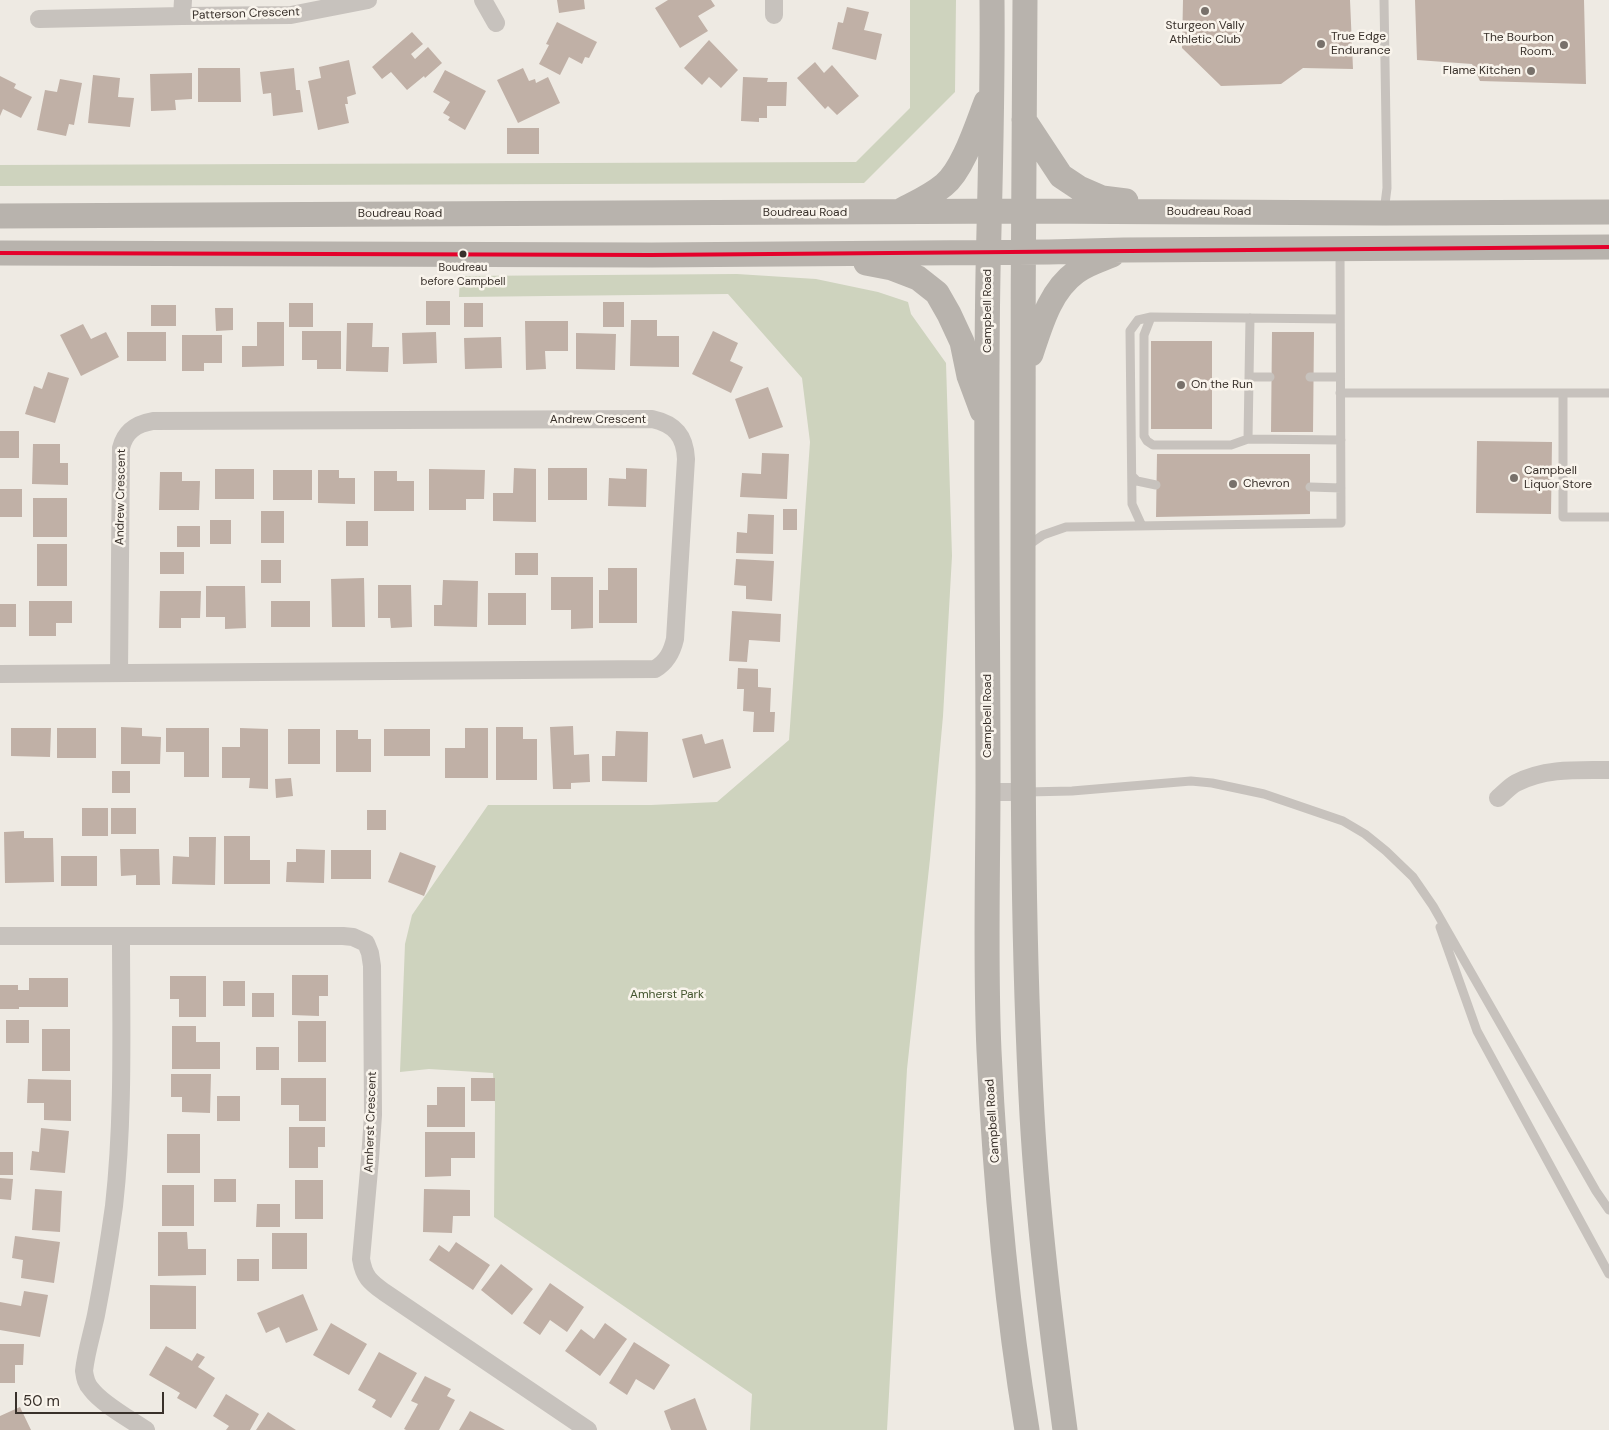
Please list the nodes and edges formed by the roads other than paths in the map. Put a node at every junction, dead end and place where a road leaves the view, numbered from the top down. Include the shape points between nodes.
1 (368, 0) edge
2 (483, 0) edge
3 (992, 0) edge
4 (1025, 0) edge
5 (1384, 0) edge
6 (183, 8) edge
7 (39, 18) dead end
8 (496, 23) dead end
9 (993, 83) junction
10 (1024, 120) junction
11 (990, 211) junction
12 (1024, 211) junction
13 (896, 212) junction
14 (1213, 212) junction
15 (1609, 212) edge
16 (1384, 213) junction
17 (0, 216) edge
18 (1609, 247) edge
19 (1340, 249) junction
20 (1124, 250) junction
21 (989, 252) junction
22 (1024, 252) junction
23 (0, 253) edge
24 (817, 254) junction
25 (1151, 317) junction
26 (1250, 318) junction
27 (1340, 319) junction
28 (1249, 377) junction
29 (1270, 377) dead end
30 (1310, 377) dead end
31 (1340, 377) junction
32 (1022, 382) junction
33 (1340, 393) junction
34 (1563, 393) junction
35 (1609, 393) edge
36 (988, 426) junction
37 (1248, 439) junction
38 (1341, 440) junction
39 (1132, 476) junction
40 (1156, 485) dead end
41 (1310, 487) dead end
42 (1341, 488) junction
43 (1609, 517) edge
44 (1142, 526) junction
45 (1023, 549) junction
46 (119, 673) junction
47 (0, 674) edge
48 (1609, 770) edge
49 (988, 792) junction
50 (1023, 792) junction
51 (1498, 798) dead end
52 (1433, 906) junction
53 (0, 936) edge
54 (120, 936) junction
55 (1609, 1210) edge
56 (1609, 1274) edge
57 (146, 1430) edge
58 (588, 1430) edge
59 (1027, 1430) edge
60 (1065, 1430) edge

1 - 6 street, Patterson Crescent via 291,14
2 - 8 street
3 - 9 main road, Campbell Road
4 - 10 main road
5 - 16 lane via 1387,188
6 - 7 street, Patterson Crescent
9 - 11 main road, Campbell Road
9 - 13 main road via 956,171 945,185 929,196
10 - 12 main road
10 - 14 main road via 1060,176 1079,188 1102,198
11 - 12 main road, Boudreau Road
11 - 13 main road, Boudreau Road
11 - 21 main road, Campbell Road
12 - 14 main road, Boudreau Road
12 - 22 main road
13 - 17 main road, Boudreau Road
14 - 16 main road, Boudreau Road
15 - 16 main road, Boudreau Road
18 - 19 main road
19 - 20 main road
19 - 27 lane
20 - 22 main road
20 - 32 main road via 1078,270 1060,285 1041,322
21 - 22 main road
21 - 24 main road
21 - 36 main road, Campbell Road
22 - 32 main road
23 - 24 main road
24 - 36 main road via 892,268 918,278 937,293 962,342 969,376
25 - 26 lane
25 - 37 lane via 1144,335 1144,436 1147,441 1153,445 1231,445
25 - 39 lane via 1138,320 1130,330
26 - 27 lane
26 - 28 lane
27 - 31 lane
28 - 29 lane
28 - 37 lane
30 - 31 lane
31 - 33 lane
32 - 45 main road
33 - 34 lane
33 - 38 lane
34 - 35 lane
34 - 43 lane via 1563,517
36 - 49 main road, Campbell Road
37 - 38 lane
38 - 42 lane
39 - 40 lane via 1138,481
39 - 44 lane via 1132,504
41 - 42 lane
42 - 44 lane via 1341,523
44 - 45 lane via 1066,527 1043,535
45 - 50 main road
46 - 46 street, Andrew Crescent via 654,669 671,654 675,638 686,459 684,445 677,431 652,419 143,423 128,433 120,448
46 - 47 street, Andrew Crescent
48 - 51 street via 1541,773 1514,784
49 - 50 street
49 - 59 main road, Campbell Road via 989,1057 1005,1274
50 - 52 lane via 1191,781 1264,794 1343,821 1365,834 1413,877
50 - 60 main road via 1032,1120 1051,1329
52 - 55 lane
52 - 56 lane via 1477,1030
53 - 54 street, Amherst Crescent
54 - 57 street via 120,1121 114,1206 84,1371 90,1389
54 - 58 street, Amherst Crescent via 343,936 366,943 372,966 373,1114 361,1259 363,1270 367,1278 384,1292

